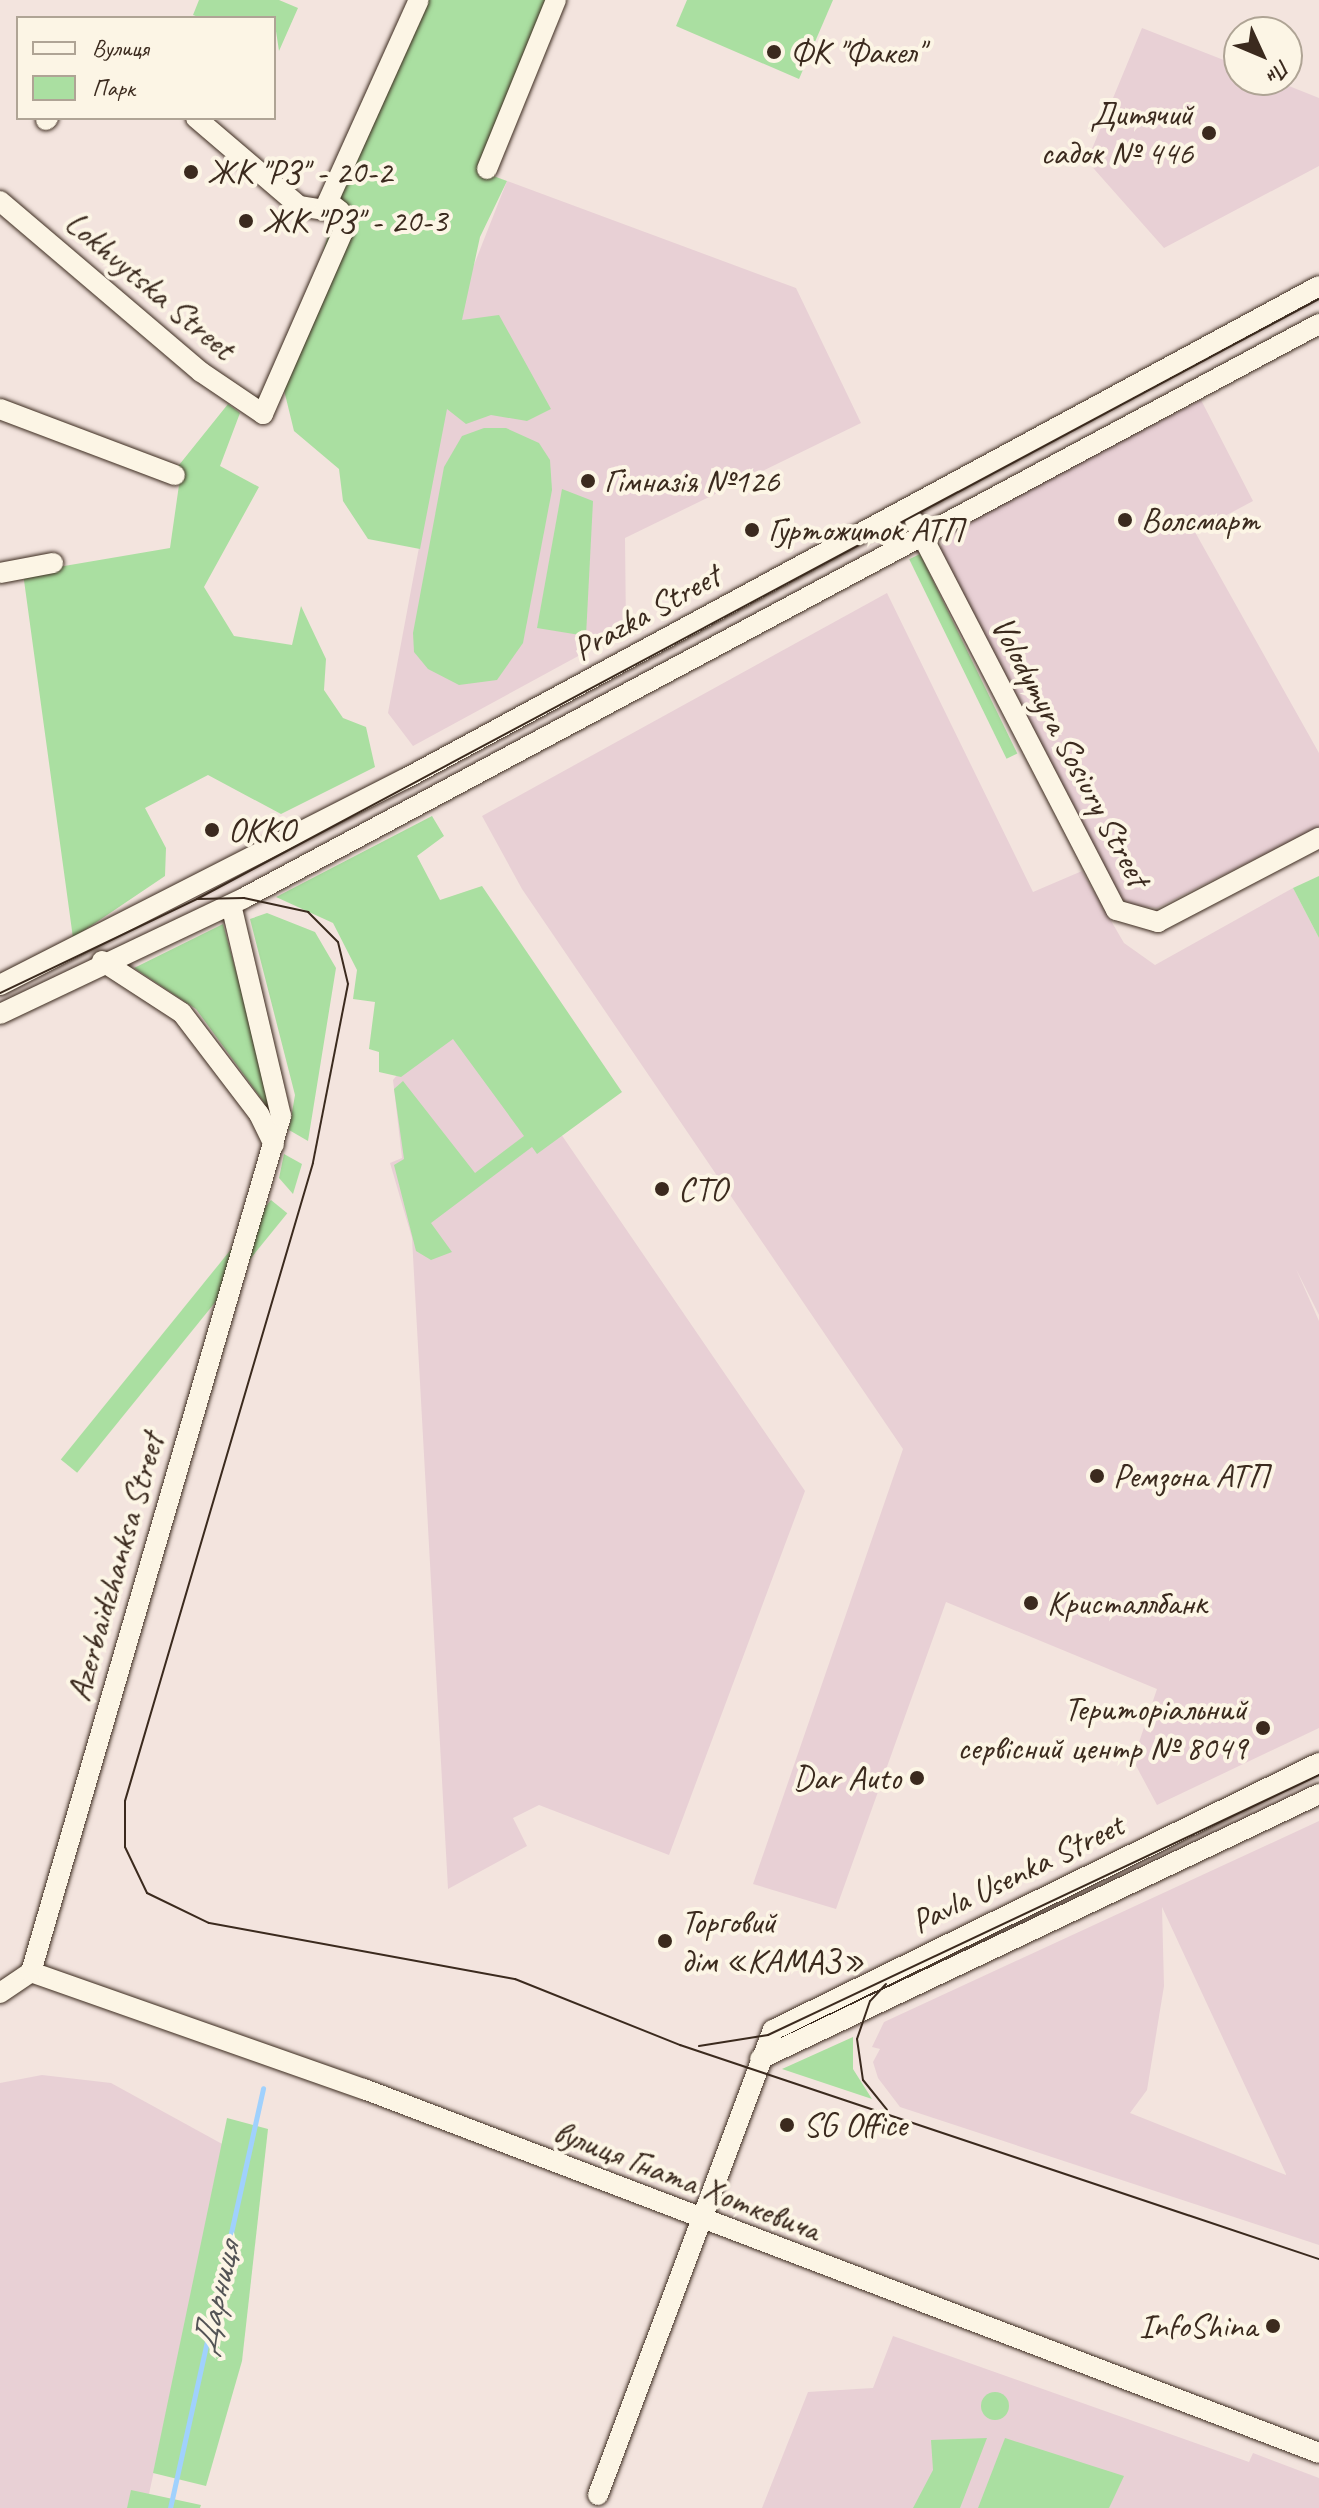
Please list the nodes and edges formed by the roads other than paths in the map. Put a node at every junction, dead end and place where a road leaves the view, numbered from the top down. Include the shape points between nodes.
1 (419, 0) edge
2 (556, 0) edge
3 (198, 120) edge
4 (487, 169) dead end
5 (0, 201) edge
6 (331, 204) junction
7 (1319, 286) edge
8 (1319, 324) edge
9 (0, 409) edge
10 (175, 475) dead end
11 (907, 508) junction
12 (920, 532) junction
13 (53, 563) dead end
14 (0, 573) edge
15 (409, 777) junction
16 (426, 802) junction
17 (1319, 838) edge
18 (231, 905) junction
19 (92, 943) junction
20 (106, 970) junction
21 (0, 985) edge
22 (0, 1014) edge
23 (274, 1145) junction
24 (1319, 1763) edge
25 (1319, 1794) edge
26 (31, 1972) junction
27 (0, 1993) edge
28 (760, 2059) junction
29 (700, 2220) junction
30 (1319, 2453) edge
31 (598, 2495) dead end

1 - 6 street
2 - 4 street
3 - 6 street via 299,206 315,213
5 - 6 street, Lokhvytska Street via 201,372 263,414 343,232
7 - 11 street, Prazka Street
8 - 12 street, Prazka Street
9 - 10 street
11 - 12 street, Volodymyra Sosiury Street
11 - 15 street, Prazka Street
12 - 16 street, Prazka Street
12 - 17 street, Volodymyra Sosiury Street via 1116,910 1158,922
13 - 14 street
15 - 16 street
15 - 19 street, Prazka Street
16 - 18 street, Prazka Street
18 - 20 street, Prazka Street
18 - 23 street, Azerbaidzhanksa Street via 279,1085
19 - 20 street
19 - 21 street, Prazka Street
20 - 22 street, Prazka Street
20 - 23 street via 182,1013 259,1114
23 - 26 street, Azerbaidzhanksa Street
24 - 28 street, Pavla Usenka Street via 788,2018 768,2035
25 - 28 street, Pavla Usenka Street
26 - 27 street
26 - 29 street, вулиця Гната Хоткевича
28 - 29 street, Pavla Usenka Street
29 - 30 street, вулиця Гната Хоткевича
29 - 31 street, Pavla Usenka Street

